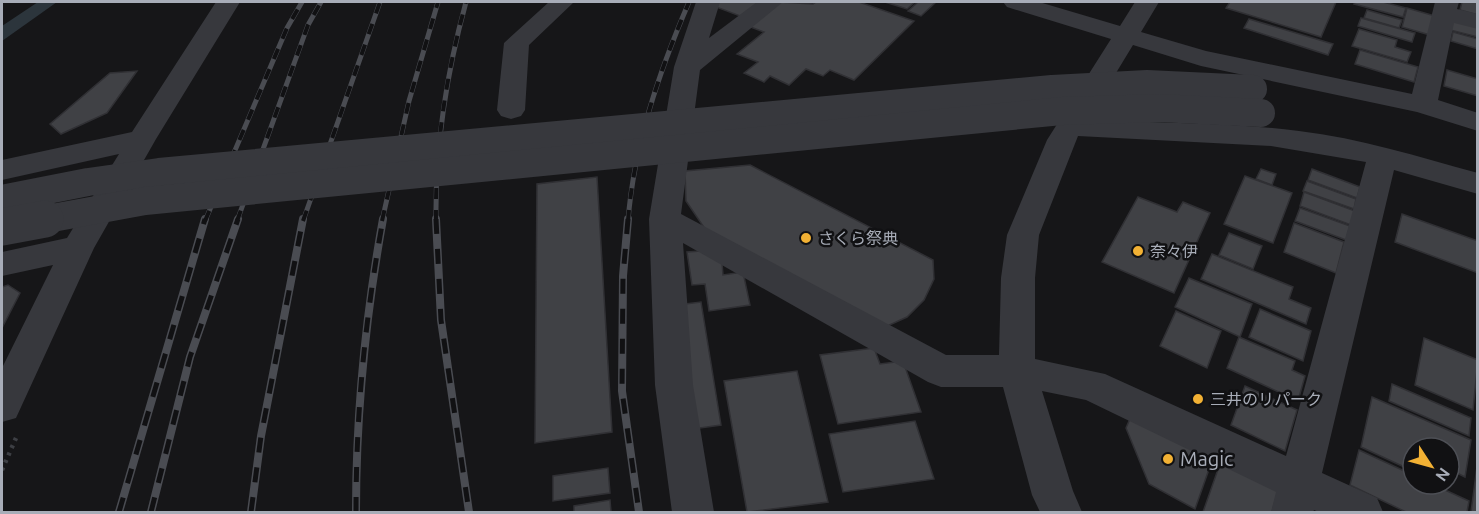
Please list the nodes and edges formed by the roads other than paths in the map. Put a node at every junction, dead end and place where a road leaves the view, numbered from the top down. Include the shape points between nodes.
1 (228, 2) edge
2 (562, 2) edge
3 (708, 2) edge
4 (771, 2) edge
5 (1015, 2) edge
6 (1147, 2) edge
7 (1445, 7) edge
8 (1478, 22) edge
9 (1125, 37) junction
10 (687, 67) junction
11 (1257, 101) junction
12 (1423, 105) junction
13 (511, 110) dead end
14 (1478, 122) edge
15 (1071, 127) junction
16 (142, 139) junction
17 (1478, 139) edge
18 (1382, 157) junction
19 (1478, 163) edge
20 (2, 170) edge
21 (1478, 184) edge
22 (2, 199) edge
23 (665, 219) junction
24 (2, 227) edge
25 (78, 248) junction
26 (2, 264) edge
27 (1017, 371) junction
28 (2, 406) edge
29 (1296, 497) edge
30 (693, 513) edge
31 (1061, 513) edge
32 (1362, 513) edge

1 - 16 street
2 - 13 street via 517,43
3 - 10 street
4 - 10 street
5 - 9 street
6 - 9 street
7 - 8 street
7 - 12 street
9 - 12 street via 1201,58
9 - 15 street
10 - 23 street
11 - 17 street via 1355,107
11 - 19 street
11 - 22 street, bridge via 1147,84 1052,89 159,172
11 - 24 street, bridge via 1062,111 145,201
12 - 14 street
15 - 18 street via 1130,132 1189,130 1300,140
15 - 27 street via 1057,150 1023,235 1018,278
16 - 20 street
16 - 25 street
18 - 21 street
18 - 29 street
23 - 27 street via 941,371
23 - 30 street via 674,385
25 - 26 street
25 - 28 street
27 - 29 street via 1092,385
27 - 31 street
29 - 32 street

